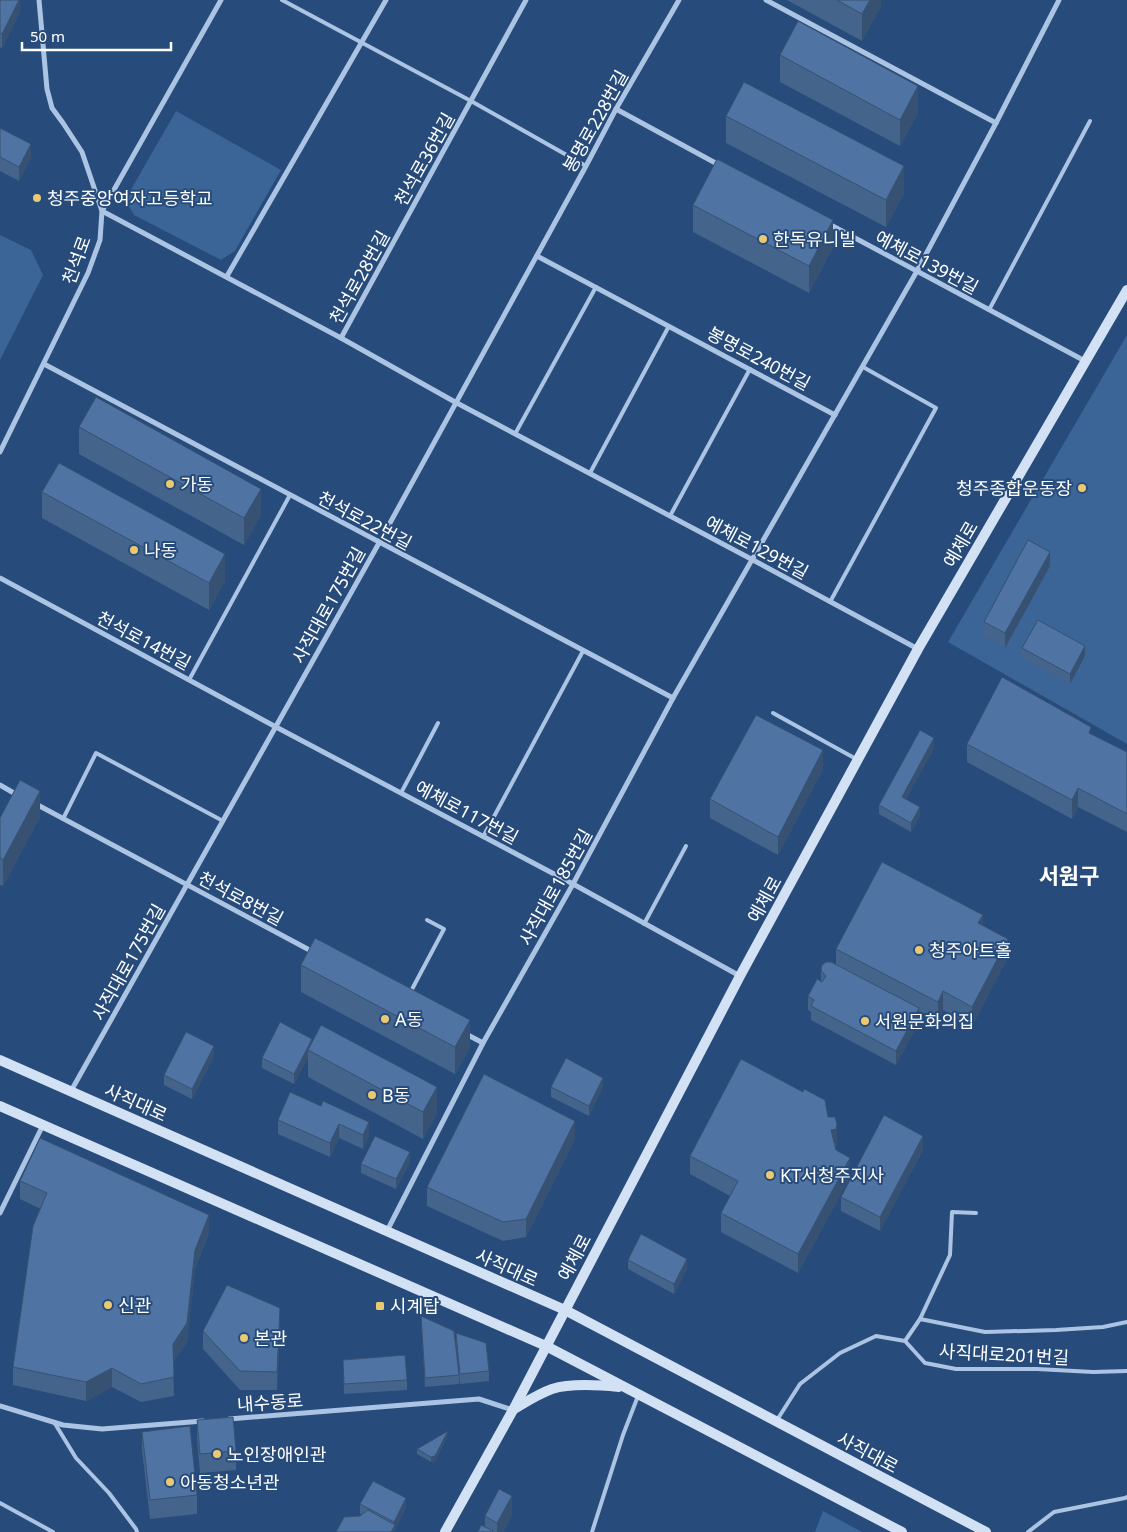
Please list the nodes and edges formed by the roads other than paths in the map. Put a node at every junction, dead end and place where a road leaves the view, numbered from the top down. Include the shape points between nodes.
1 (39, 0) edge
2 (221, 0) edge
3 (282, 0) edge
4 (386, 0) edge
5 (526, 0) edge
6 (679, 0) edge
7 (766, 0) edge
8 (1059, 0) edge
9 (362, 44) junction
10 (471, 101) junction
11 (616, 109) junction
12 (1090, 121) dead end
13 (996, 123) junction
14 (586, 166) junction
15 (728, 169) edge
16 (102, 211) junction
17 (822, 220) edge
18 (400, 230) joint
19 (537, 256) junction
20 (917, 271) junction
21 (227, 276) junction
22 (596, 287) junction
23 (1127, 290) edge
24 (989, 310) junction
25 (669, 326) junction
26 (342, 338) junction
27 (1085, 361) junction
28 (44, 364) junction
29 (863, 367) junction
30 (750, 369) junction
31 (455, 402) junction
32 (835, 415) junction
33 (515, 434) junction
34 (0, 452) edge
35 (590, 473) junction
36 (290, 495) junction
37 (670, 516) junction
38 (379, 543) junction
39 (753, 560) junction
40 (0, 578) edge
41 (830, 602) junction
42 (918, 649) junction
43 (583, 651) junction
44 (189, 680) junction
45 (673, 698) junction
46 (773, 713) dead end
47 (438, 722) dead end
48 (276, 727) junction
49 (858, 760) junction
50 (0, 785) edge
51 (401, 793) junction
52 (24, 798) edge
53 (32, 802) edge
54 (63, 819) junction
55 (223, 821) junction
56 (483, 837) junction
57 (686, 846) dead end
58 (573, 884) junction
59 (188, 885) junction
60 (427, 920) dead end
61 (644, 924) junction
62 (318, 955) edge
63 (740, 976) junction
64 (410, 994) edge
65 (457, 1030) edge
66 (483, 1043) junction
67 (0, 1060) edge
68 (71, 1091) junction
69 (0, 1106) edge
70 (44, 1125) junction
71 (0, 1213) edge
72 (976, 1213) dead end
73 (387, 1231) junction
74 (565, 1310) junction
75 (920, 1319) junction
76 (1127, 1322) edge
77 (905, 1341) junction
78 (546, 1346) junction
79 (1127, 1371) edge
80 (625, 1387) junction
81 (639, 1394) junction
82 (0, 1406) edge
83 (513, 1410) junction
84 (221, 1420) edge
85 (212, 1421) edge
86 (776, 1421) junction
87 (54, 1422) junction
88 (1127, 1497) edge
89 (0, 1502) edge
90 (53, 1532) edge
91 (137, 1532) edge
92 (445, 1532) edge
93 (592, 1532) edge
94 (902, 1532) edge
95 (986, 1532) edge
96 (1028, 1532) edge

1 - 16 street via 47,89 52,108 82,152
2 - 16 street, 천석로
3 - 9 lane, 천석로36번길
4 - 9 street
5 - 10 street, 천석로36번길
6 - 11 street, 봉명로228번길
7 - 13 street
8 - 13 street
9 - 10 lane, 천석로36번길
9 - 21 street
10 - 14 lane, 천석로36번길
10 - 18 street, 천석로36번길
11 - 14 street, 봉명로228번길
11 - 15 street
12 - 24 lane, 예체로139번길
13 - 20 street
14 - 19 street, 봉명로228번길
16 - 21 street, 예체로129번길
16 - 28 street, 천석로 via 100,240 88,273
17 - 20 street, 예체로139번길
18 - 26 street, 천석로28번길
19 - 22 street
19 - 31 street, 봉명로228번길
20 - 24 street, 예체로139번길
20 - 29 street
21 - 26 street, 예체로129번길
22 - 25 street
22 - 33 lane
23 - 27 main road, 예체로
24 - 27 street, 예체로139번길
25 - 30 street, 봉명로240번길
25 - 35 lane
26 - 31 street, 예체로129번길
27 - 42 main road, 예체로
28 - 34 street, 천석로
28 - 36 street, 천석로22번길
29 - 32 street
29 - 41 lane via 936,408
30 - 32 street, 봉명로240번길
30 - 37 lane
31 - 33 street, 예체로129번길
31 - 38 street, 사직대로175번길
32 - 39 street
33 - 35 street, 예체로129번길
35 - 37 street, 예체로129번길
36 - 38 street, 천석로22번길
36 - 44 lane
37 - 39 street, 예체로129번길
38 - 43 street, 천석로22번길
38 - 48 street, 사직대로175번길
39 - 41 street, 예체로129번길
39 - 45 street, 사직대로185번길
40 - 44 street, 천석로14번길
41 - 42 street, 예체로129번길
42 - 49 main road, 예체로
43 - 45 street, 천석로22번길
43 - 56 lane
44 - 48 street, 천석로14번길
45 - 58 street, 사직대로185번길
46 - 49 lane
47 - 51 lane
48 - 51 street, 예체로117번길
48 - 55 street, 사직대로175번길
49 - 63 main road, 예체로
50 - 52 street
51 - 56 street, 예체로117번길
53 - 54 street, 천석로8번길
54 - 55 lane via 96,753
54 - 59 street, 천석로8번길
55 - 59 street, 사직대로175번길
56 - 58 street, 예체로117번길
57 - 61 lane
58 - 61 street, 예체로117번길
58 - 66 street, 사직대로185번길
59 - 62 street, 천석로8번길
59 - 68 street, 사직대로175번길
60 - 64 lane via 444,929
61 - 63 street, 예체로117번길
63 - 74 main road, 예체로
65 - 66 street
66 - 73 street, 사직대로185번길
67 - 68 main road, 사직대로
68 - 73 main road, 사직대로
69 - 70 main road
70 - 71 street
70 - 78 main road
72 - 75 lane via 952,1212 950,1255
73 - 74 main road, 사직대로
74 - 78 main road, 예체로
74 - 86 main road, 사직대로
75 - 76 lane, 사직대로201번길 via 985,1332 1103,1327
75 - 77 lane
77 - 79 lane, 사직대로201번길 via 925,1363 956,1369
77 - 86 lane via 876,1336 840,1353 800,1384
78 - 80 main road
78 - 83 main road, 예체로
80 - 81 main road
80 - 83 main road via 554,1388
81 - 93 lane
81 - 94 main road
82 - 87 street
83 - 84 street, 내수동로 via 479,1399
83 - 92 main road, 예체로
85 - 87 street via 102,1429
86 - 95 main road, 사직대로
87 - 91 lane via 76,1458 109,1493
88 - 96 lane via 1054,1512
89 - 90 lane

